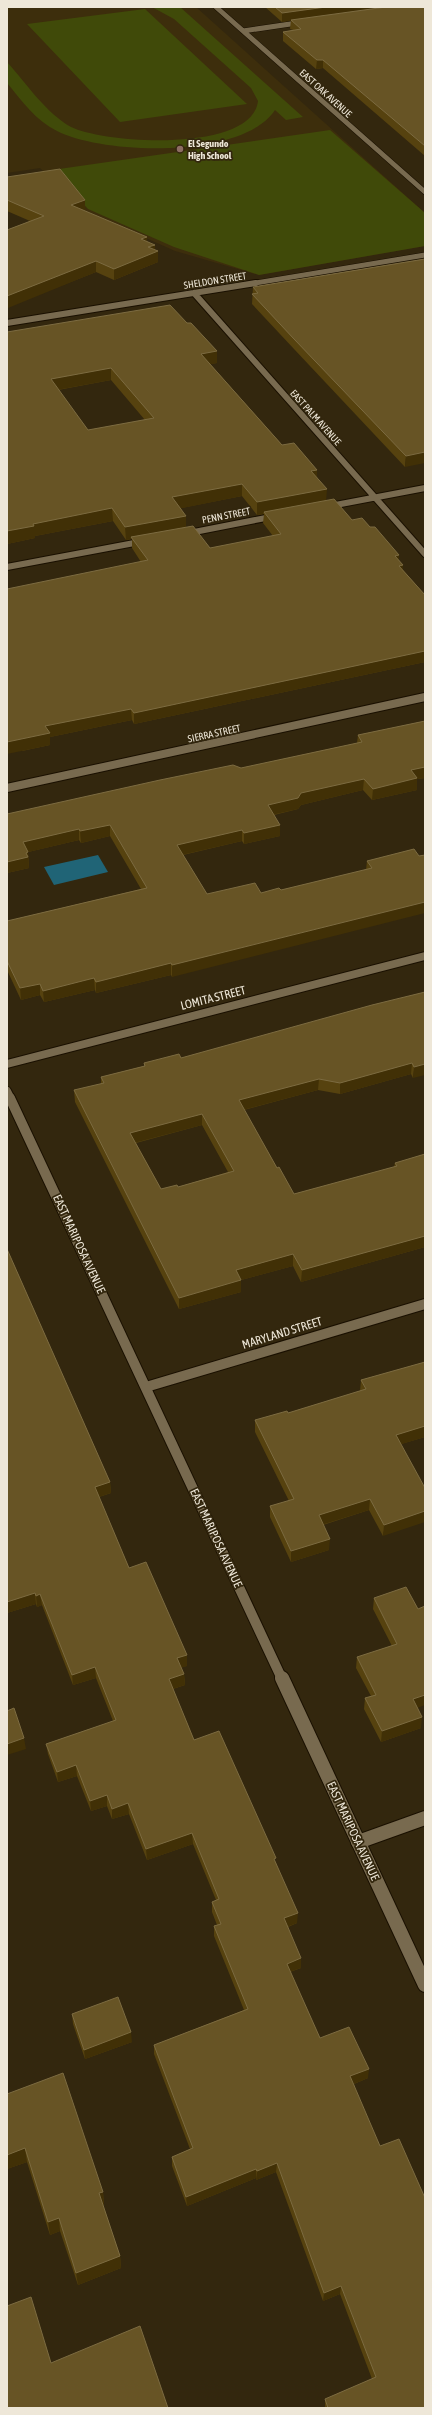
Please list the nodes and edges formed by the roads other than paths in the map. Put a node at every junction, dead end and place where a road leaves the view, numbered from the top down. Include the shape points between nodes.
1 (216, 7) edge
2 (310, 22) edge
3 (243, 31) junction
4 (425, 192) edge
5 (425, 255) edge
6 (194, 293) junction
7 (7, 323) edge
8 (425, 488) edge
9 (374, 497) junction
10 (320, 508) edge
11 (281, 515) edge
12 (179, 534) edge
13 (156, 539) edge
14 (425, 554) edge
15 (7, 567) edge
16 (425, 697) edge
17 (7, 788) edge
18 (425, 956) edge
19 (7, 1064) edge
20 (7, 1090) edge
21 (425, 1304) edge
22 (146, 1387) junction
23 (425, 1818) edge
24 (358, 1842) junction
25 (425, 1985) edge

1 - 3 street, EAST OAK AVENUE
2 - 3 street
3 - 4 street, EAST OAK AVENUE
5 - 6 street, SHELDON STREET
6 - 7 street, SHELDON STREET
6 - 9 street, EAST PALM AVENUE
8 - 9 street
9 - 10 street
9 - 14 street, EAST PALM AVENUE
11 - 12 street, PENN STREET
13 - 15 street
16 - 17 street, SIERRA STREET
18 - 19 street, LOMITA STREET
20 - 22 street, EAST MARIPOSA AVENUE
21 - 22 street, MARYLAND STREET
22 - 24 street, EAST MARIPOSA AVENUE
23 - 24 street
24 - 25 street, EAST MARIPOSA AVENUE

